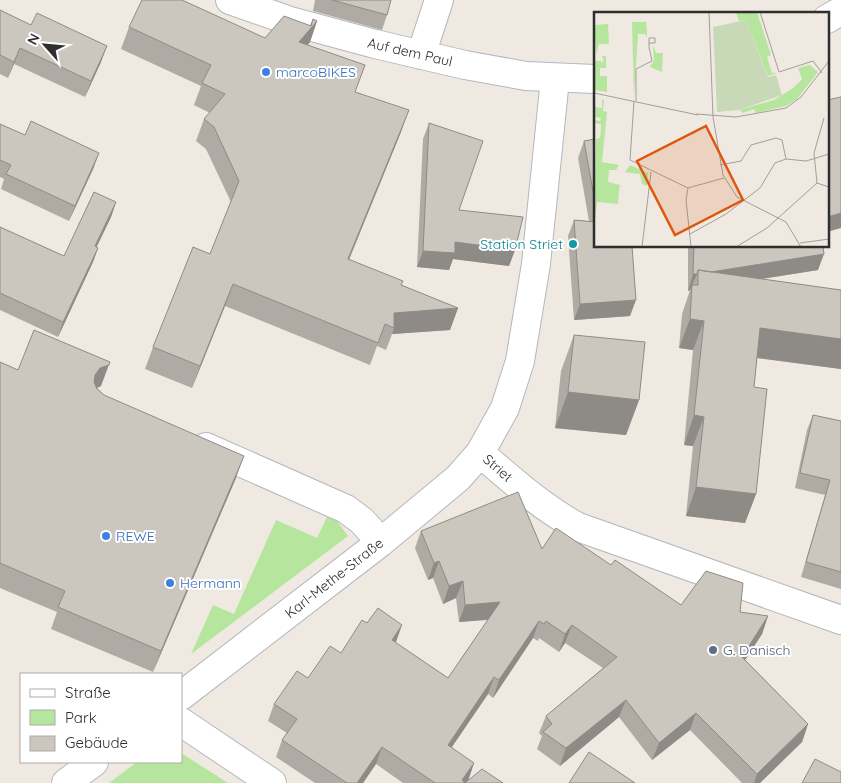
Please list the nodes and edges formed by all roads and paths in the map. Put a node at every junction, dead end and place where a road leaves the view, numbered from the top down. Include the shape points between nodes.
1 (230, 0) edge
2 (439, 0) edge
3 (840, 0) edge
4 (841, 9) edge
5 (828, 17) edge
6 (420, 55) junction
7 (555, 79) junction
8 (594, 79) edge
9 (181, 436) edge
10 (480, 453) junction
11 (381, 542) junction
12 (841, 620) edge
13 (182, 695) edge
14 (182, 723) edge
15 (93, 763) edge
16 (66, 783) edge
17 (272, 783) edge

1 - 6 street, Auf dem Paul via 290,21
2 - 6 street
3 - 4 street
4 - 5 street
6 - 7 street, Auf dem Paul
7 - 8 street, Auf dem Paul
7 - 10 street, Striet via 536,264 520,361 505,408
9 - 11 street via 346,509
10 - 11 street, Karl-Methe-Straße via 458,478
10 - 12 street, Striet via 530,496 578,527
11 - 13 street, Karl-Methe-Straße
14 - 17 street
15 - 16 street

